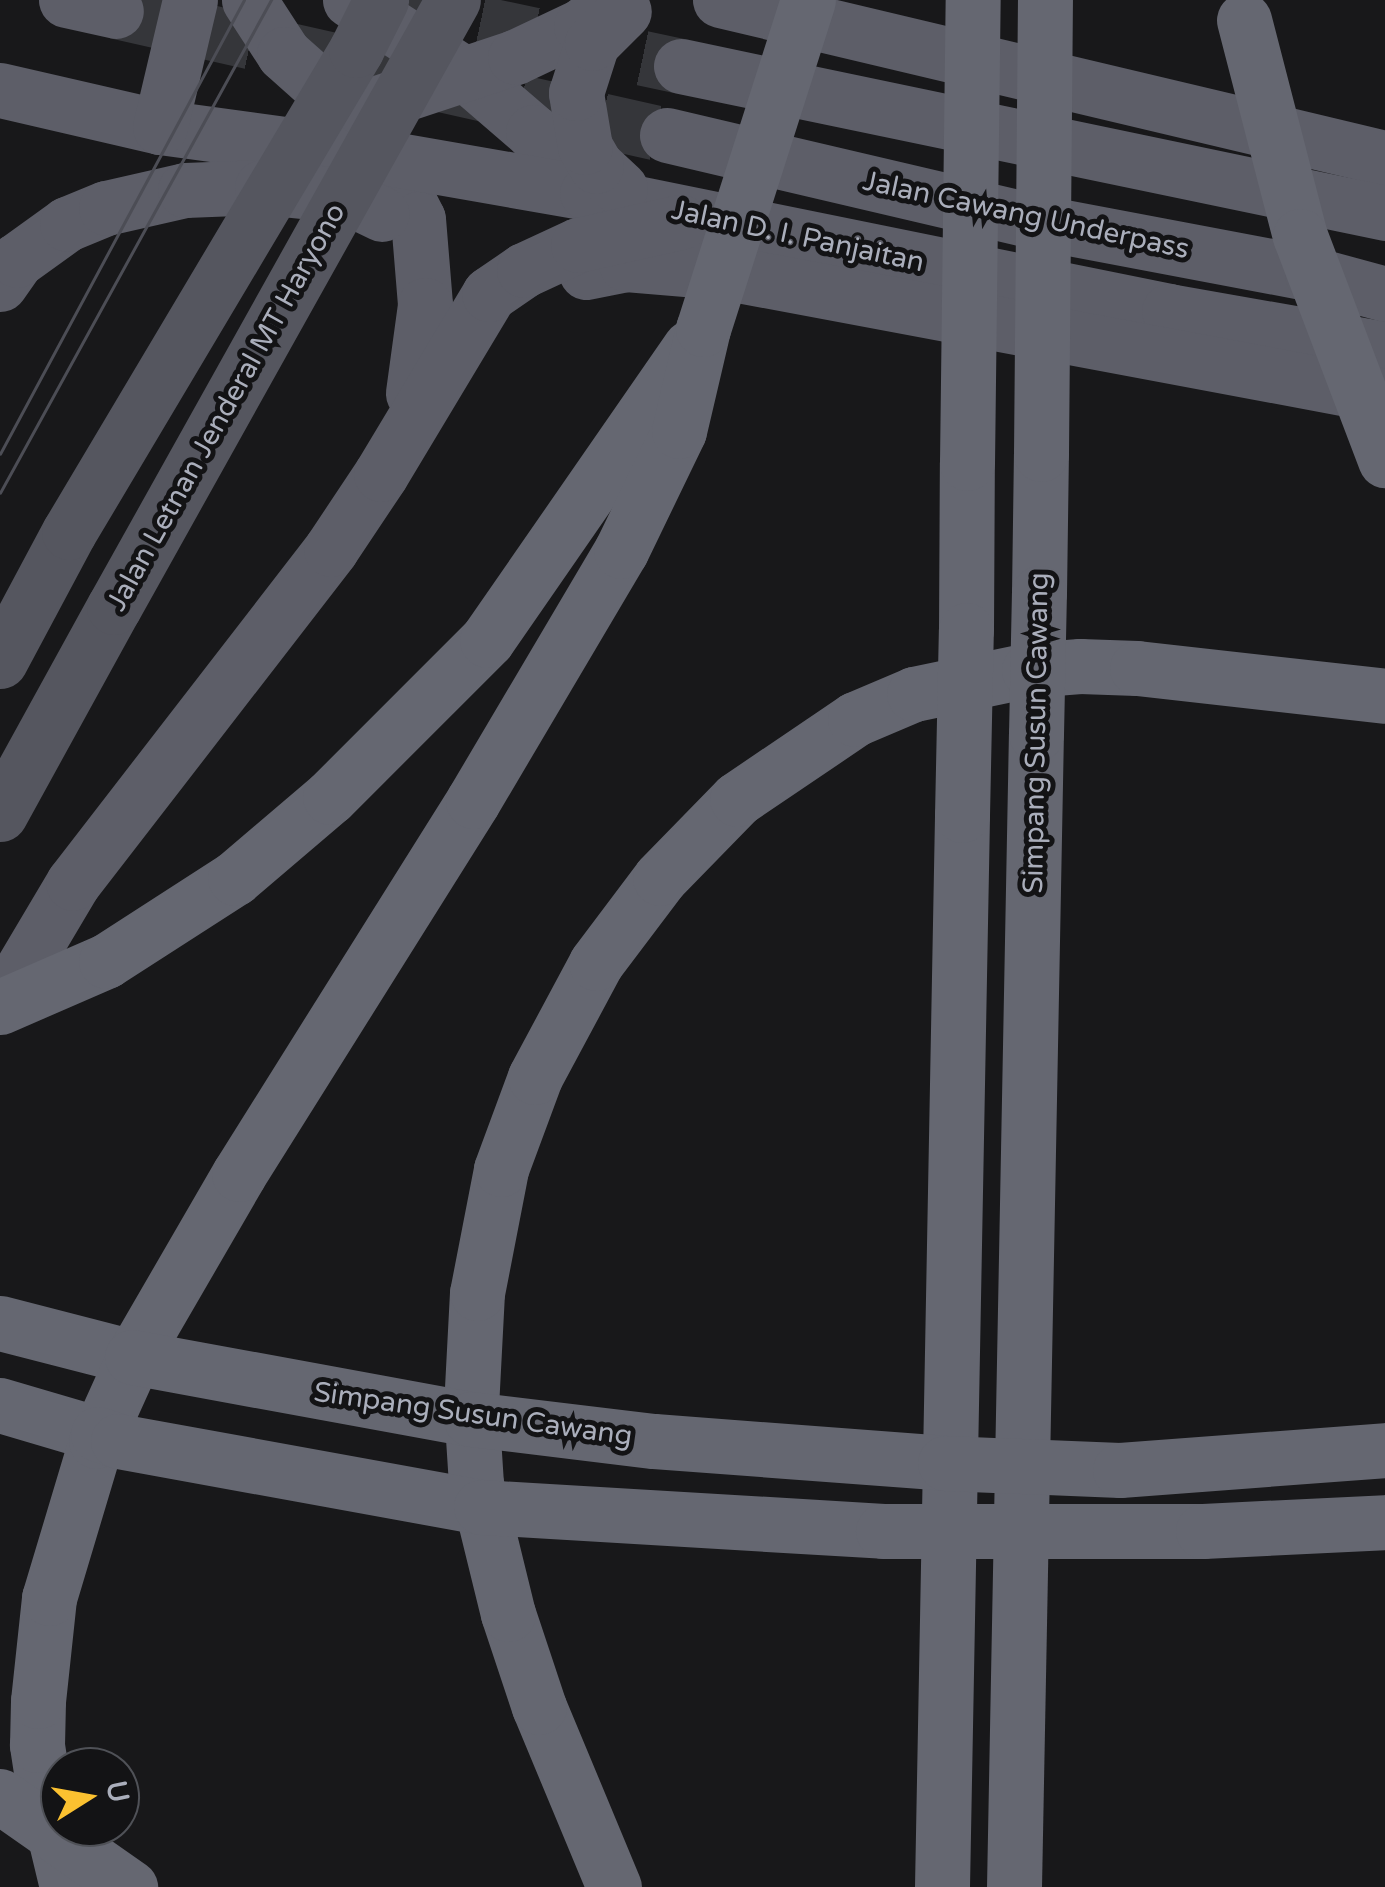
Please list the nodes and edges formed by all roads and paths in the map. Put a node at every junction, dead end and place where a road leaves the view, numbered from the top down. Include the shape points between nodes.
1 (190, 0) edge
2 (249, 0) edge
3 (350, 0) edge
4 (381, 0) edge
5 (454, 0) edge
6 (616, 0) edge
7 (646, 0) edge
8 (720, 0) edge
9 (793, 0) edge
10 (808, 0) edge
11 (974, 0) edge
12 (1044, 0) edge
13 (1243, 10) edge
14 (884, 40) junction
15 (681, 66) tunnel mouth
16 (468, 76) junction
17 (0, 90) edge
18 (349, 112) junction
19 (185, 131) junction
20 (667, 135) tunnel mouth
21 (388, 158) junction
22 (1385, 158) edge
23 (587, 193) junction
24 (685, 212) junction
25 (1385, 214) edge
26 (423, 283) junction
27 (0, 284) edge
28 (1385, 294) edge
29 (703, 329) junction
30 (1385, 349) edge
31 (428, 390) junction
32 (1385, 396) edge
33 (1385, 460) edge
34 (381, 474) junction
35 (0, 661) edge
36 (1385, 696) edge
37 (0, 814) edge
38 (0, 1006) edge
39 (0, 1323) edge
40 (0, 1405) edge
41 (1385, 1450) edge
42 (1385, 1522) edge
43 (0, 1796) edge
44 (66, 1887) edge
45 (130, 1887) edge
46 (614, 1887) edge
47 (942, 1887) edge
48 (1014, 1887) edge

1 - 19 highway
2 - 18 highway via 284,54
3 - 16 highway
4 - 35 main road, bridge
5 - 37 main road, Jalan Letnan Jenderal MT Haryono, bridge
6 - 16 highway via 581,26
7 - 24 highway via 611,20 592,42 576,93 578,122 596,166 611,182
8 - 14 highway
9 - 14 highway
10 - 29 highway, bridge
11 - 47 highway, bridge
12 - 48 highway, Simpang Susun Cawang, bridge
13 - 33 highway, bridge via 1300,236
14 - 22 highway
15 - 25 highway
16 - 18 highway
16 - 23 highway via 533,132
17 - 19 highway
18 - 19 highway via 282,127
18 - 21 highway
19 - 21 highway, Jalan D. I. Panjaitan
20 - 28 highway, Jalan Cawang Underpass
21 - 23 highway, Jalan D. I. Panjaitan
21 - 26 highway via 418,219
23 - 24 highway, Jalan D. I. Panjaitan
24 - 30 highway, Jalan D. I. Panjaitan
24 - 31 highway via 524,270 478,307
26 - 27 highway via 410,242 373,207 262,187 184,190 106,208 41,238
26 - 34 highway via 420,367
29 - 38 highway via 487,640 330,797 235,878 106,962
29 - 44 highway via 678,431 612,568 151,1324 96,1441 49,1598 38,1701 44,1791
31 - 32 highway via 534,296 595,268 626,264 722,272
31 - 34 highway
34 - 38 highway via 73,883
36 - 46 highway via 1080,666 914,694 855,719 737,799 660,878 596,963 535,1077 501,1169 476,1293 470,1407 476,1484 494,1568 539,1706
39 - 41 highway, Simpang Susun Cawang, bridge via 237,1378 472,1419 654,1441 1120,1470
40 - 42 highway, bridge via 118,1441 482,1507 883,1531 1203,1531
43 - 45 highway, bridge

